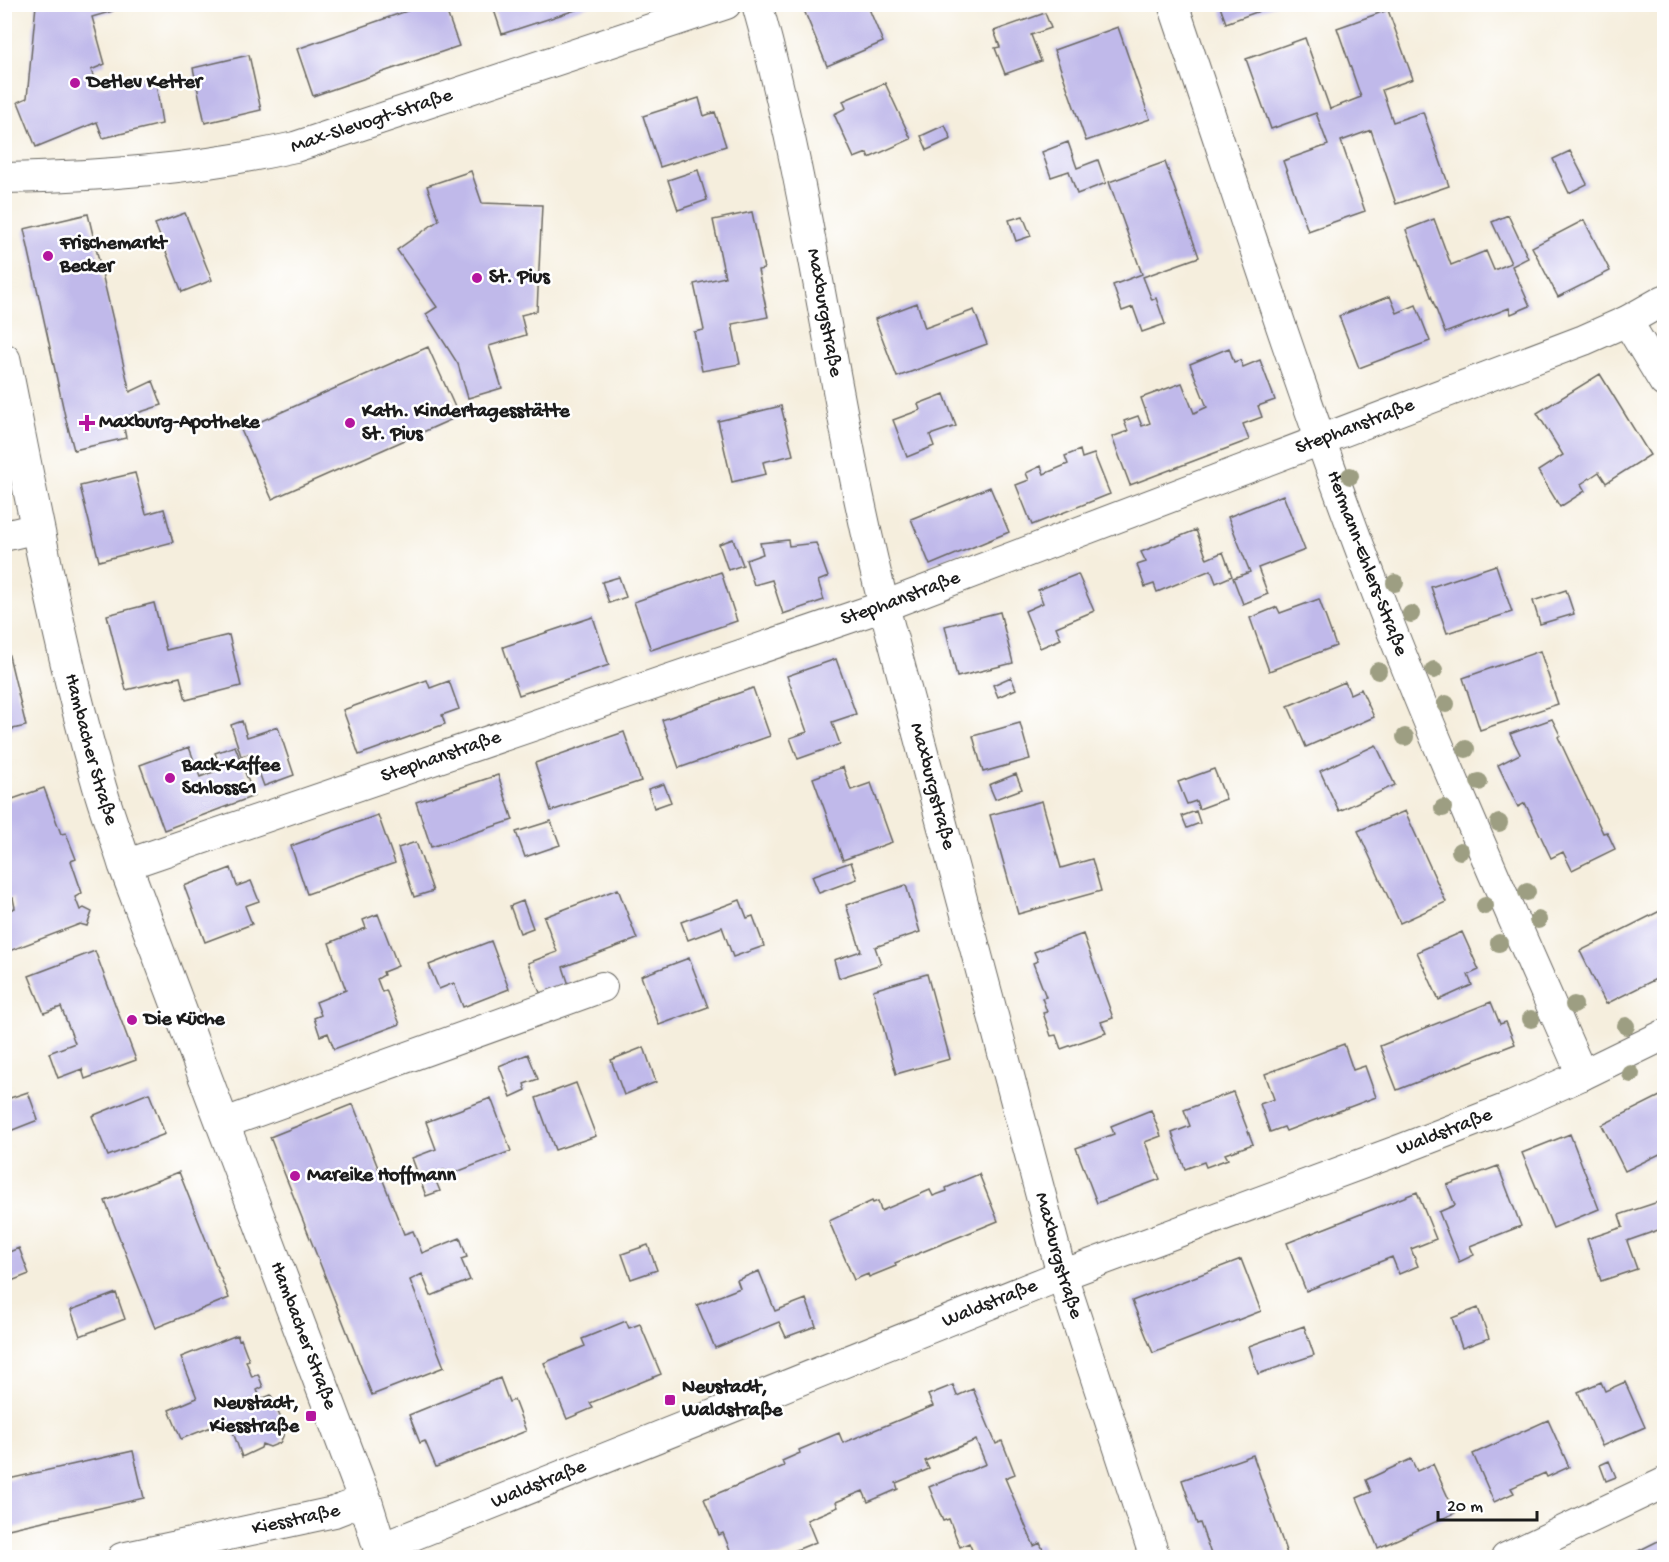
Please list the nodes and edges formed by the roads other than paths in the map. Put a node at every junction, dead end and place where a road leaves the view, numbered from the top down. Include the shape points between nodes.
1 (726, 4) edge
2 (757, 4) edge
3 (1173, 4) edge
4 (4, 178) edge
5 (1665, 300) edge
6 (1627, 321) junction
7 (4, 360) edge
8 (1665, 382) edge
9 (1322, 440) junction
10 (38, 528) junction
11 (4, 536) edge
12 (884, 606) junction
13 (125, 865) junction
14 (602, 987) dead end
15 (1665, 1035) edge
16 (1582, 1075) junction
17 (222, 1124) junction
18 (1062, 1275) junction
19 (1665, 1483) edge
20 (365, 1500) junction
21 (382, 1553) edge
22 (122, 1557) edge
23 (1155, 1557) edge
24 (1506, 1557) edge

1 - 4 street, Max-Slevogt-Straße via 295,147 190,167
2 - 12 street, Maxburgstraße via 792,144 857,492
3 - 9 street, Hermann-Ehlers-Straße
5 - 6 street, Stephanstraße
6 - 8 street
6 - 9 street, Stephanstraße
7 - 10 street, Hambacher Straße
9 - 12 street, Stephanstraße
9 - 16 street, Hermann-Ehlers-Straße via 1377,593
10 - 11 street
10 - 13 street, Hambacher Straße via 77,704
12 - 13 street, Stephanstraße
12 - 18 street, Maxburgstraße
13 - 17 street, Hambacher Straße
14 - 17 street
15 - 16 street, Waldstraße
16 - 18 street, Waldstraße via 1402,1149
17 - 20 street, Hambacher Straße
18 - 21 street, Waldstraße
18 - 23 street, Maxburgstraße
19 - 24 street
20 - 21 street, Hambacher Straße
20 - 22 street, Kiesstraße via 334,1512

